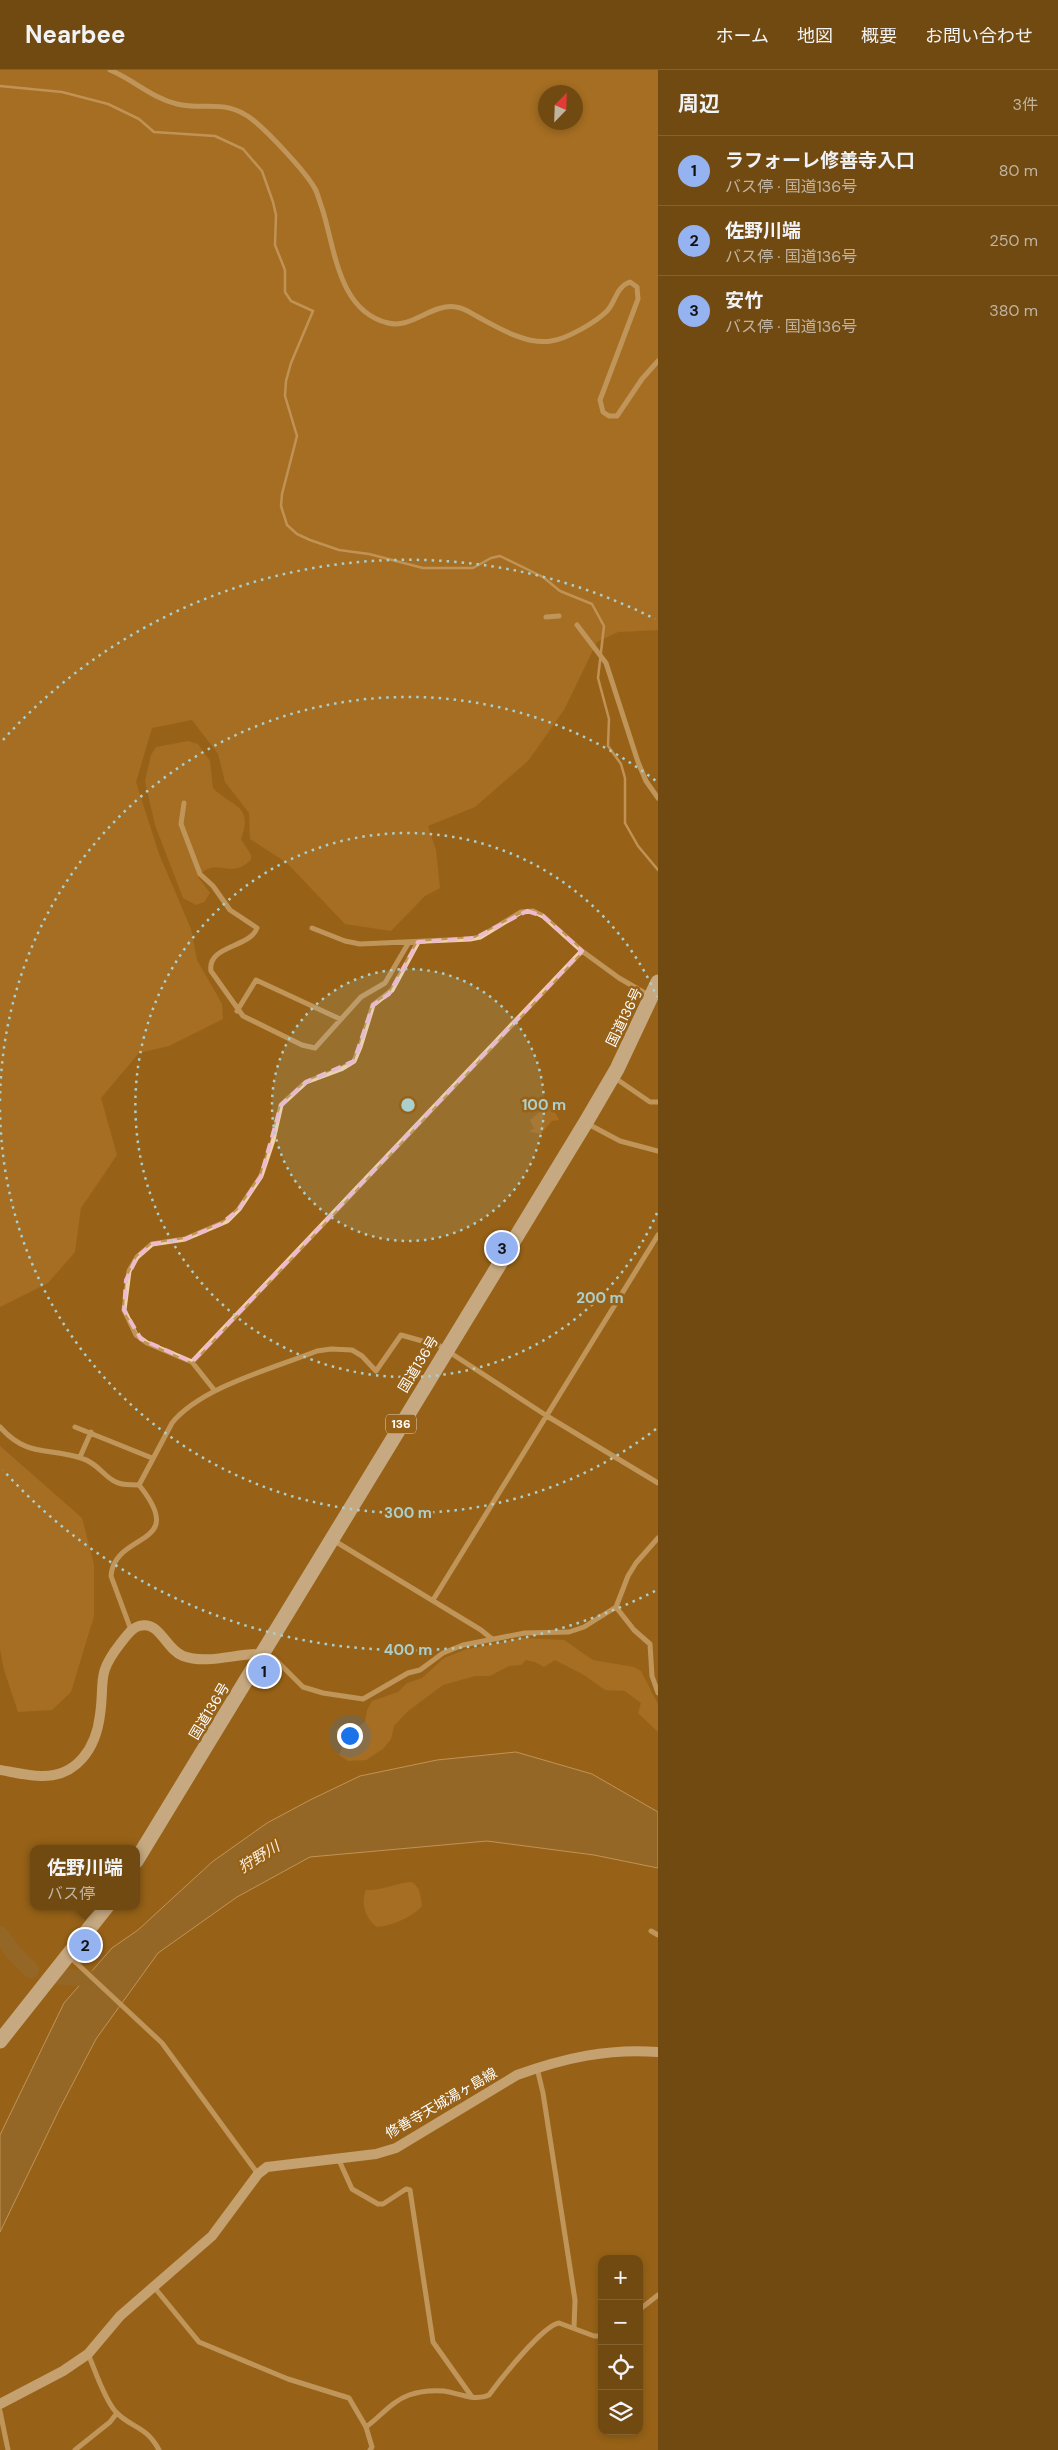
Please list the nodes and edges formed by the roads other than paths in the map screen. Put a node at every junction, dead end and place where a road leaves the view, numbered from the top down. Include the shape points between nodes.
1 (110, 70) edge
2 (658, 361) edge
3 (559, 616) dead end
4 (546, 617) dead end
5 (577, 625) dead end
6 (658, 798) edge
7 (184, 803) dead end
8 (312, 928) dead end
9 (409, 942) junction
10 (418, 942) junction
11 (582, 951) junction
12 (658, 982) edge
13 (651, 997) junction
14 (237, 1011) junction
15 (340, 1019) junction
16 (612, 1077) junction
17 (658, 1102) edge
18 (586, 1122) junction
19 (658, 1151) edge
20 (658, 1235) edge
21 (445, 1350) junction
22 (192, 1362) junction
23 (215, 1391) junction
24 (547, 1416) junction
25 (75, 1426) dead end
26 (0, 1427) edge
27 (91, 1432) junction
28 (80, 1458) junction
29 (152, 1458) junction
30 (658, 1484) edge
31 (139, 1486) junction
32 (658, 1538) edge
33 (331, 1539) junction
34 (433, 1600) junction
35 (616, 1607) junction
36 (131, 1631) junction
37 (492, 1638) junction
38 (262, 1654) junction
39 (658, 1693) edge
40 (0, 1770) edge
41 (140, 1854) edge
42 (104, 1910) edge
43 (651, 1931) dead end
44 (658, 1935) edge
45 (71, 1958) junction
46 (0, 2041) edge
47 (658, 2052) edge
48 (537, 2068) junction
49 (338, 2158) junction
50 (258, 2174) junction
51 (154, 2287) junction
52 (658, 2296) edge
53 (643, 2307) edge
54 (574, 2328) junction
55 (598, 2337) edge
56 (88, 2354) junction
57 (472, 2397) junction
58 (0, 2404) edge
59 (0, 2411) edge
60 (117, 2413) junction
61 (366, 2427) junction
62 (371, 2449) edge
63 (8, 2450) edge
64 (75, 2450) edge
65 (159, 2450) edge

1 - 2 street via 162,99 178,104 229,108 245,114 260,127 314,186 345,286 362,309 378,320 396,324 442,308 457,307 520,336 552,341 574,333 606,311 621,287 630,282 637,287 638,299 600,400 603,412 618,416
3 - 4 street
5 - 6 street via 606,663 638,762
7 - 14 street via 181,824 200,874 230,910 257,928 210,961 211,971
8 - 9 street via 360,944
9 - 10 street
9 - 15 street via 385,983 361,997
10 - 11 street via 475,938 515,914 532,911 543,916
10 - 22 street via 392,990 373,1005 354,1060 341,1069 306,1082 281,1105 261,1176 239,1209 227,1220 193,1236 152,1244 137,1257 128,1271 124,1310 136,1335
11 - 13 street
11 - 22 street
12 - 13 highway, 国道136号 / 136
13 - 16 highway, 国道136号 / 136
14 - 15 street via 312,1049
14 - 15 street via 256,980
16 - 17 street via 650,1102
16 - 18 highway, 国道136号 / 136
18 - 19 street via 620,1141
18 - 21 highway, 国道136号 / 136
20 - 24 street
21 - 23 street via 437,1344 401,1336 376,1371 357,1352 331,1349 317,1351
21 - 24 street
21 - 33 highway, 国道136号 / 136
22 - 23 street
23 - 29 street via 177,1416
24 - 30 street
24 - 34 street
25 - 27 street
26 - 28 street via 28,1448
27 - 28 street
27 - 29 street
28 - 31 street via 98,1466 115,1482
29 - 31 street
31 - 36 street via 158,1514 157,1523 153,1530 126,1551 115,1564 111,1576
32 - 35 street via 628,1576
33 - 34 street
33 - 38 highway, 国道136号 / 136
34 - 37 street
35 - 37 street via 576,1630
35 - 39 street via 650,1644 652,1676
36 - 38 main road via 140,1626 153,1628 173,1651 190,1658
36 - 40 main road via 113,1654 102,1677 99,1725 86,1756 67,1772 56,1775
37 - 38 street via 443,1653 420,1670 363,1699 303,1687 274,1658
38 - 41 highway, 国道136号 / 136
42 - 45 highway
43 - 44 street
45 - 46 highway
45 - 50 street via 149,2029 180,2064
47 - 48 main road, 修善寺天城湯ヶ島線 via 602,2052
48 - 49 main road, 修善寺天城湯ヶ島線 via 517,2075 396,2148 376,2154
48 - 54 street via 548,2119 575,2300
49 - 50 main road, 修善寺天城湯ヶ島線 via 267,2167
49 - 57 street via 352,2189 378,2204 406,2189 410,2190 433,2342
50 - 51 main road via 212,2236
51 - 56 main road via 120,2316
51 - 61 street via 199,2342 288,2379 345,2395 353,2402
52 - 53 street
54 - 55 street
54 - 57 street via 558,2323 549,2327 489,2396
56 - 58 main road
56 - 60 street
57 - 61 street via 443,2391 408,2395
59 - 63 street
60 - 64 street
60 - 65 street via 150,2435
61 - 62 street

